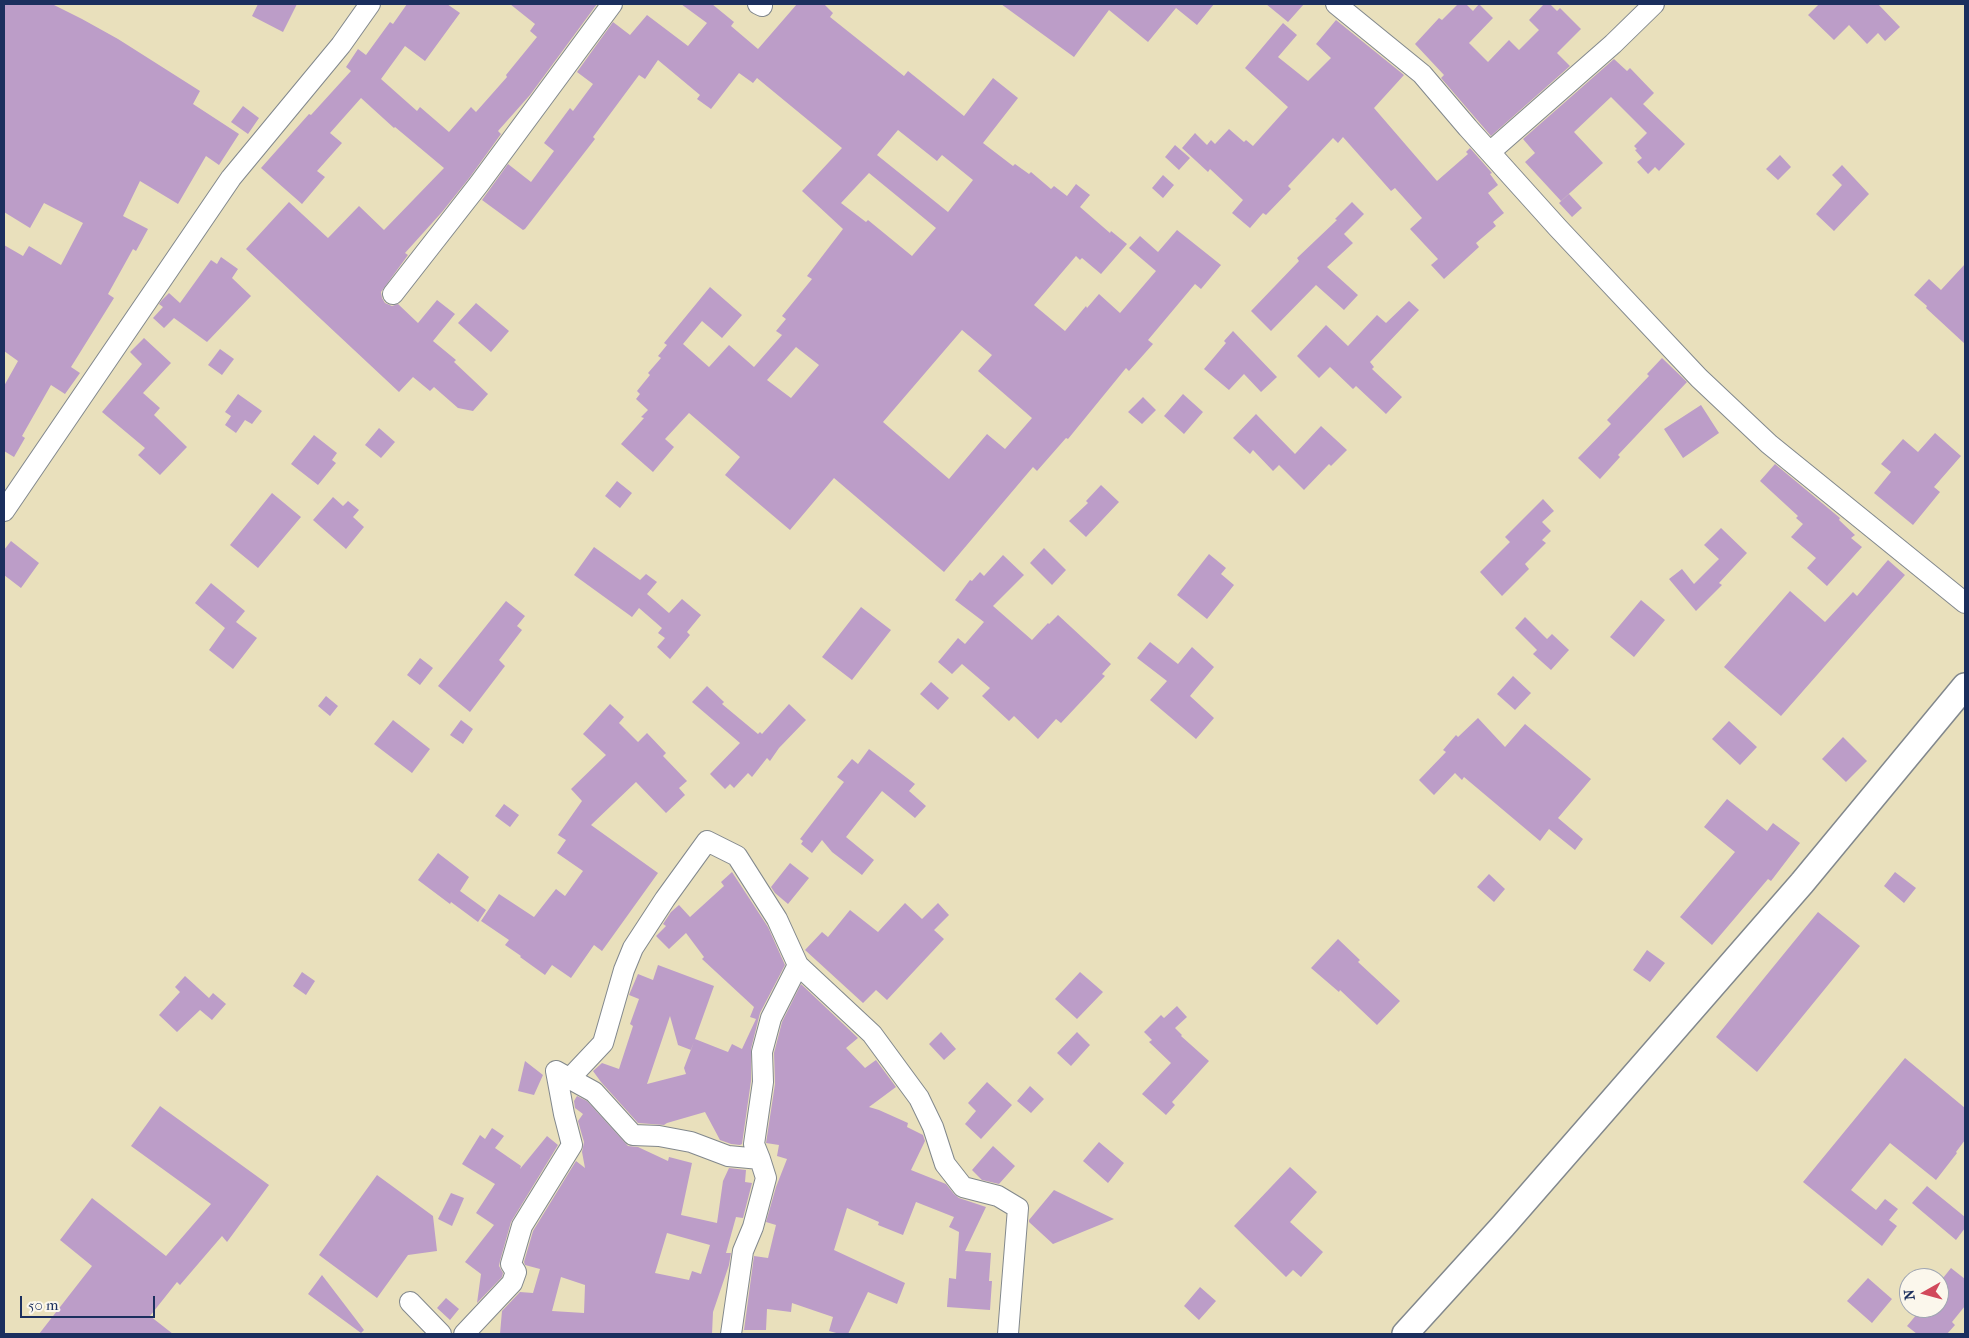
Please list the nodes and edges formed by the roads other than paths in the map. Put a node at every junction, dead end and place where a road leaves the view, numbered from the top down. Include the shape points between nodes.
1 (370, 4) edge
2 (612, 4) edge
3 (1336, 4) edge
4 (1654, 4) edge
5 (1490, 152) junction
6 (393, 294) dead end
7 (4, 511) edge
8 (1965, 603) edge
9 (1965, 686) edge
10 (798, 965) junction
11 (570, 1078) junction
12 (760, 1159) junction
13 (410, 1302) dead end
14 (441, 1334) edge
15 (464, 1334) edge
16 (731, 1334) edge
17 (1008, 1334) edge
18 (1405, 1334) edge

1 - 7 street via 341,45 231,178
2 - 6 street via 485,177
3 - 5 street via 1422,74
4 - 5 street
5 - 8 street via 1699,378 1769,444
9 - 18 street via 1802,883
10 - 11 street via 777,919 737,856 706,841 633,948 603,1044
10 - 12 street via 771,1018 762,1052 763,1082 754,1144
10 - 17 street via 872,1034 919,1098 945,1164 963,1187 998,1196 1018,1208
11 - 12 street via 594,1092 633,1135 691,1142 728,1156
11 - 15 street via 556,1071 572,1145 522,1226 511,1264 516,1272 512,1283
12 - 16 street via 766,1178 743,1251
13 - 14 street

